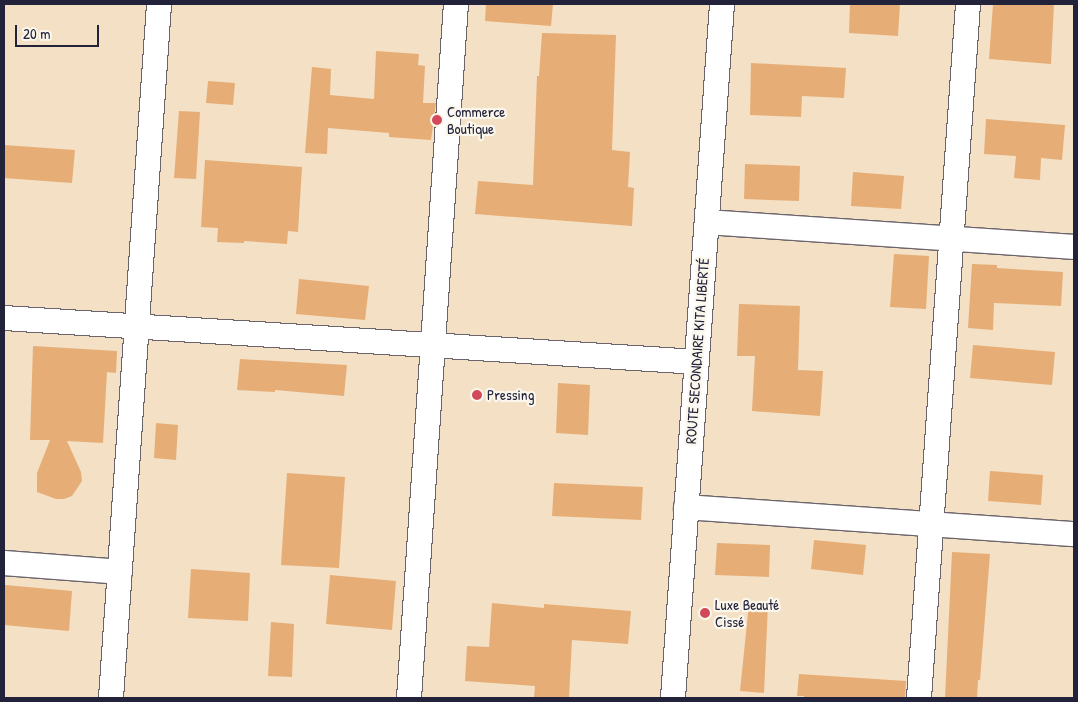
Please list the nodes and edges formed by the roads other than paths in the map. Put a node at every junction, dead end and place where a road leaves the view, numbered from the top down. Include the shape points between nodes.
1 (159, 4) edge
2 (456, 4) edge
3 (722, 4) edge
4 (968, 4) edge
5 (707, 222) junction
6 (952, 239) junction
7 (1074, 247) edge
8 (4, 318) edge
9 (137, 326) junction
10 (433, 345) junction
11 (697, 362) junction
12 (686, 507) junction
13 (932, 524) junction
14 (1074, 534) edge
15 (4, 563) edge
16 (120, 572) junction
17 (111, 698) edge
18 (409, 698) edge
19 (673, 698) edge
20 (920, 698) edge

1 - 9 street
2 - 10 street
3 - 5 street, ROUTE SECONDAIRE KITA LIBERTÉ
4 - 6 street
5 - 6 street
5 - 11 street, ROUTE SECONDAIRE KITA LIBERTÉ
6 - 7 street
6 - 13 street
8 - 9 street
9 - 10 street
9 - 16 street
10 - 11 street
10 - 18 street
11 - 12 street, ROUTE SECONDAIRE KITA LIBERTÉ
12 - 13 street
12 - 19 street, ROUTE SECONDAIRE KITA LIBERTÉ
13 - 14 street
13 - 20 street
15 - 16 street
16 - 17 street

